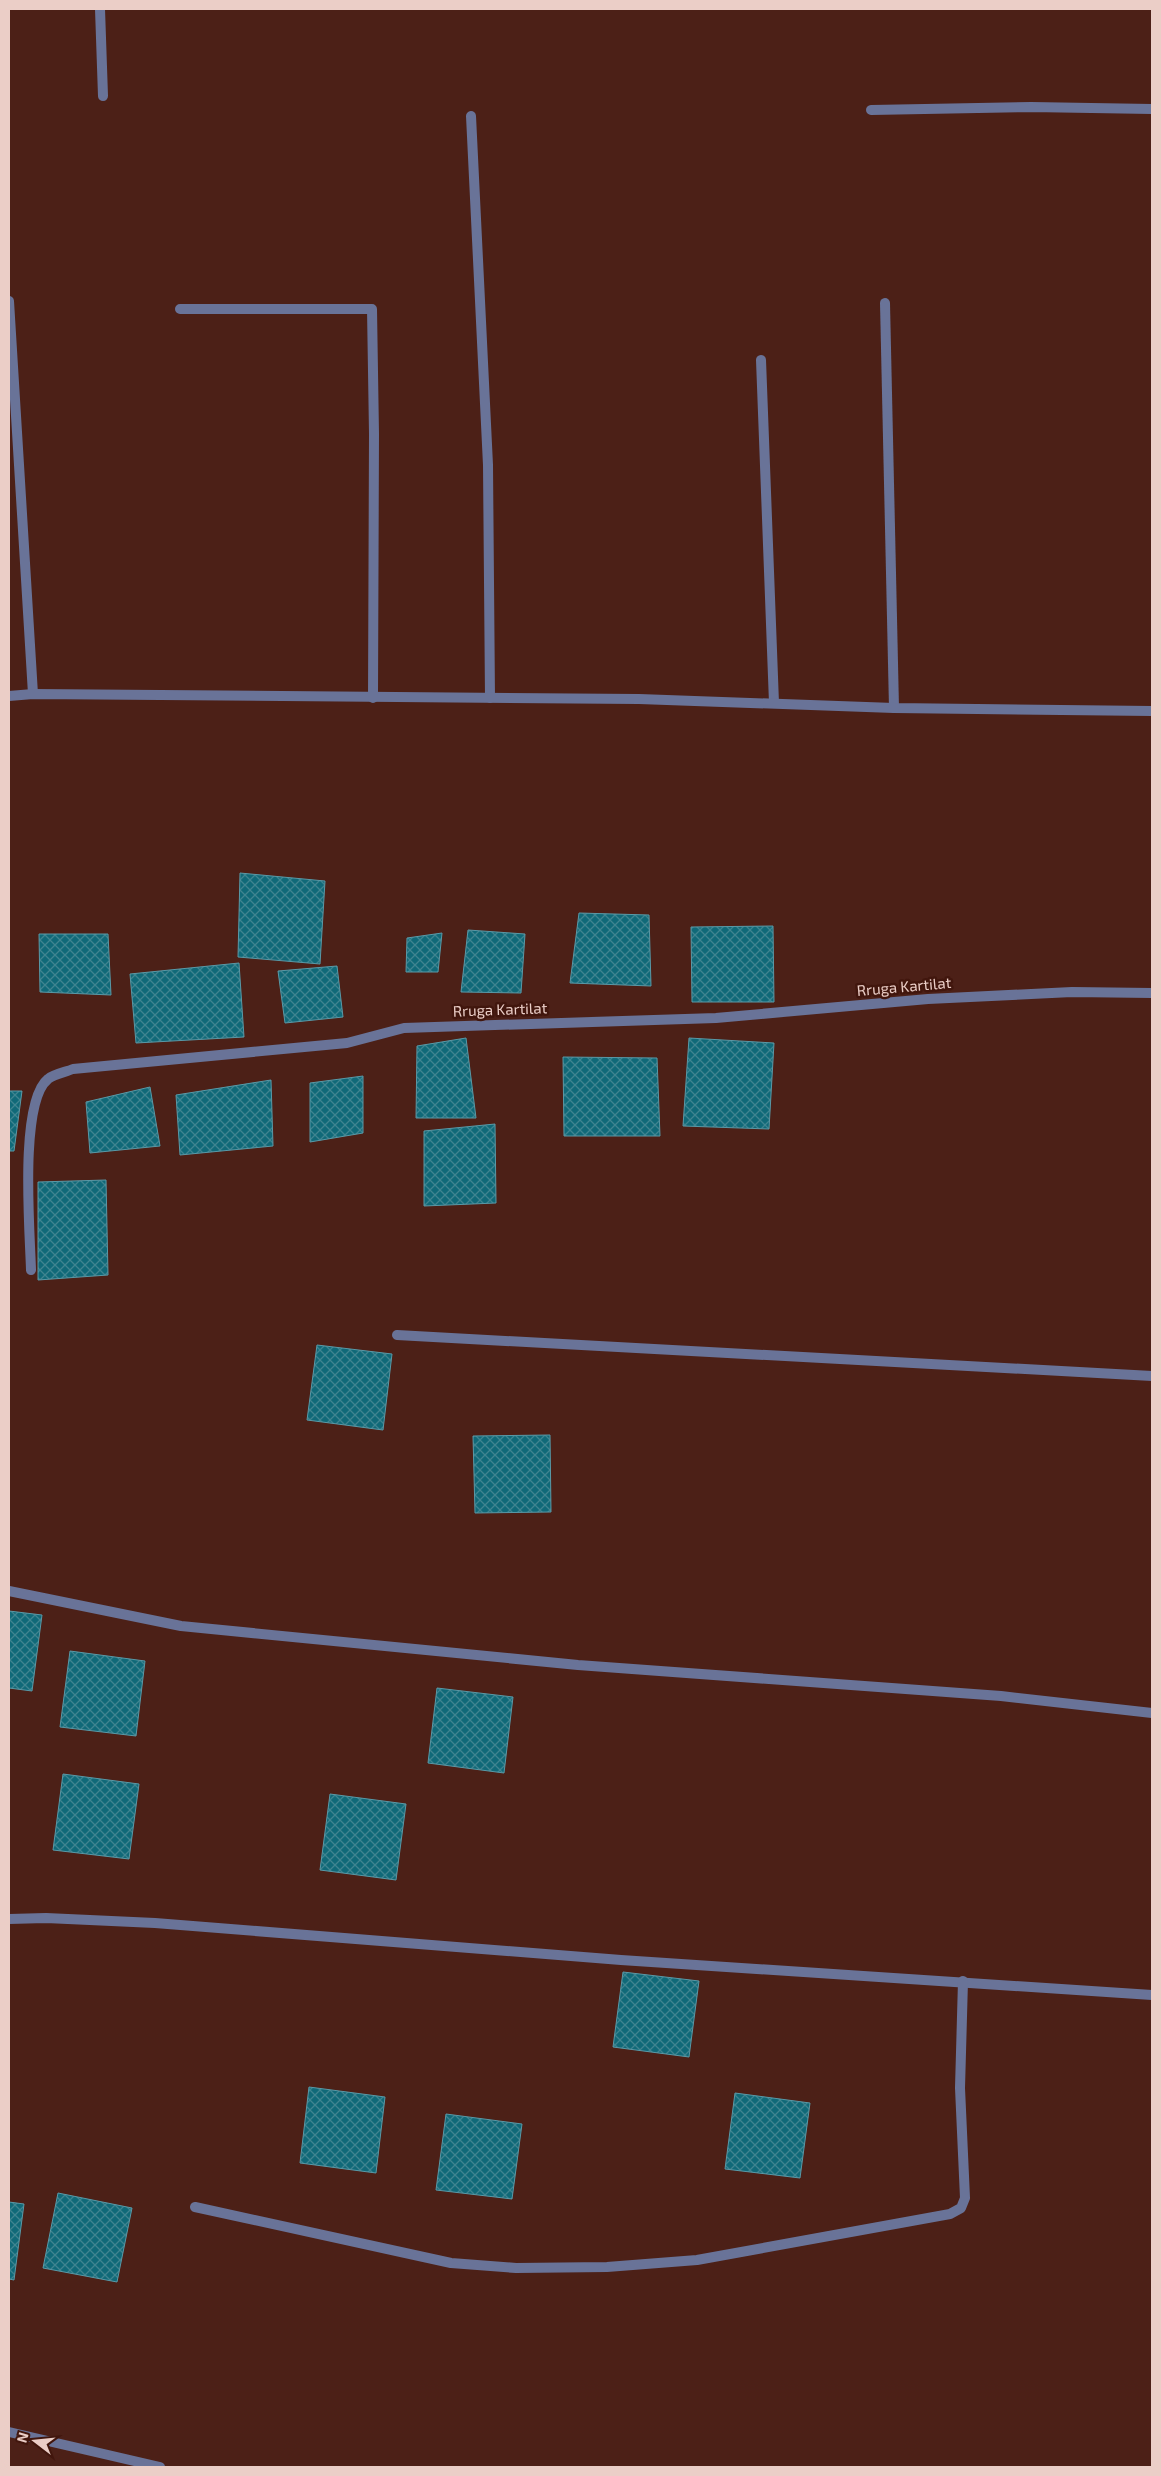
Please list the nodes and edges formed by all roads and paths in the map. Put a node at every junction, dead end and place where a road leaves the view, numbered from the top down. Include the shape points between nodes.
1 (100, 9) edge
2 (103, 96) dead end
3 (1152, 109) edge
4 (871, 110) dead end
5 (471, 116) dead end
6 (9, 301) edge
7 (884, 304) dead end
8 (180, 309) dead end
9 (761, 360) dead end
10 (33, 694) junction
11 (9, 696) edge
12 (373, 698) junction
13 (490, 698) junction
14 (774, 703) junction
15 (894, 708) junction
16 (1152, 711) edge
17 (1152, 993) edge
18 (31, 1270) dead end
19 (397, 1335) dead end
20 (1152, 1376) edge
21 (9, 1591) edge
22 (1152, 1713) edge
23 (9, 1919) edge
24 (963, 1981) junction
25 (1152, 1995) edge
26 (195, 2207) dead end
27 (9, 2432) edge
28 (160, 2467) edge

1 - 2 street
3 - 4 street
5 - 13 street via 488,465
6 - 10 street
7 - 15 street
8 - 12 street via 372,309
9 - 14 street
10 - 11 street
10 - 12 street
12 - 13 street
13 - 14 street
14 - 15 street
15 - 16 street
17 - 18 street, Rruga Kartilat via 1072,992 928,999 716,1018 404,1028 347,1043 73,1069 48,1079 38,1096 28,1149
19 - 20 street
21 - 22 street via 180,1626 578,1665 1001,1696
23 - 24 street via 165,1924 621,1960
24 - 25 street
24 - 26 street via 960,2088 965,2198 961,2208 950,2214 697,2260 607,2267 516,2268 451,2263
27 - 28 street

